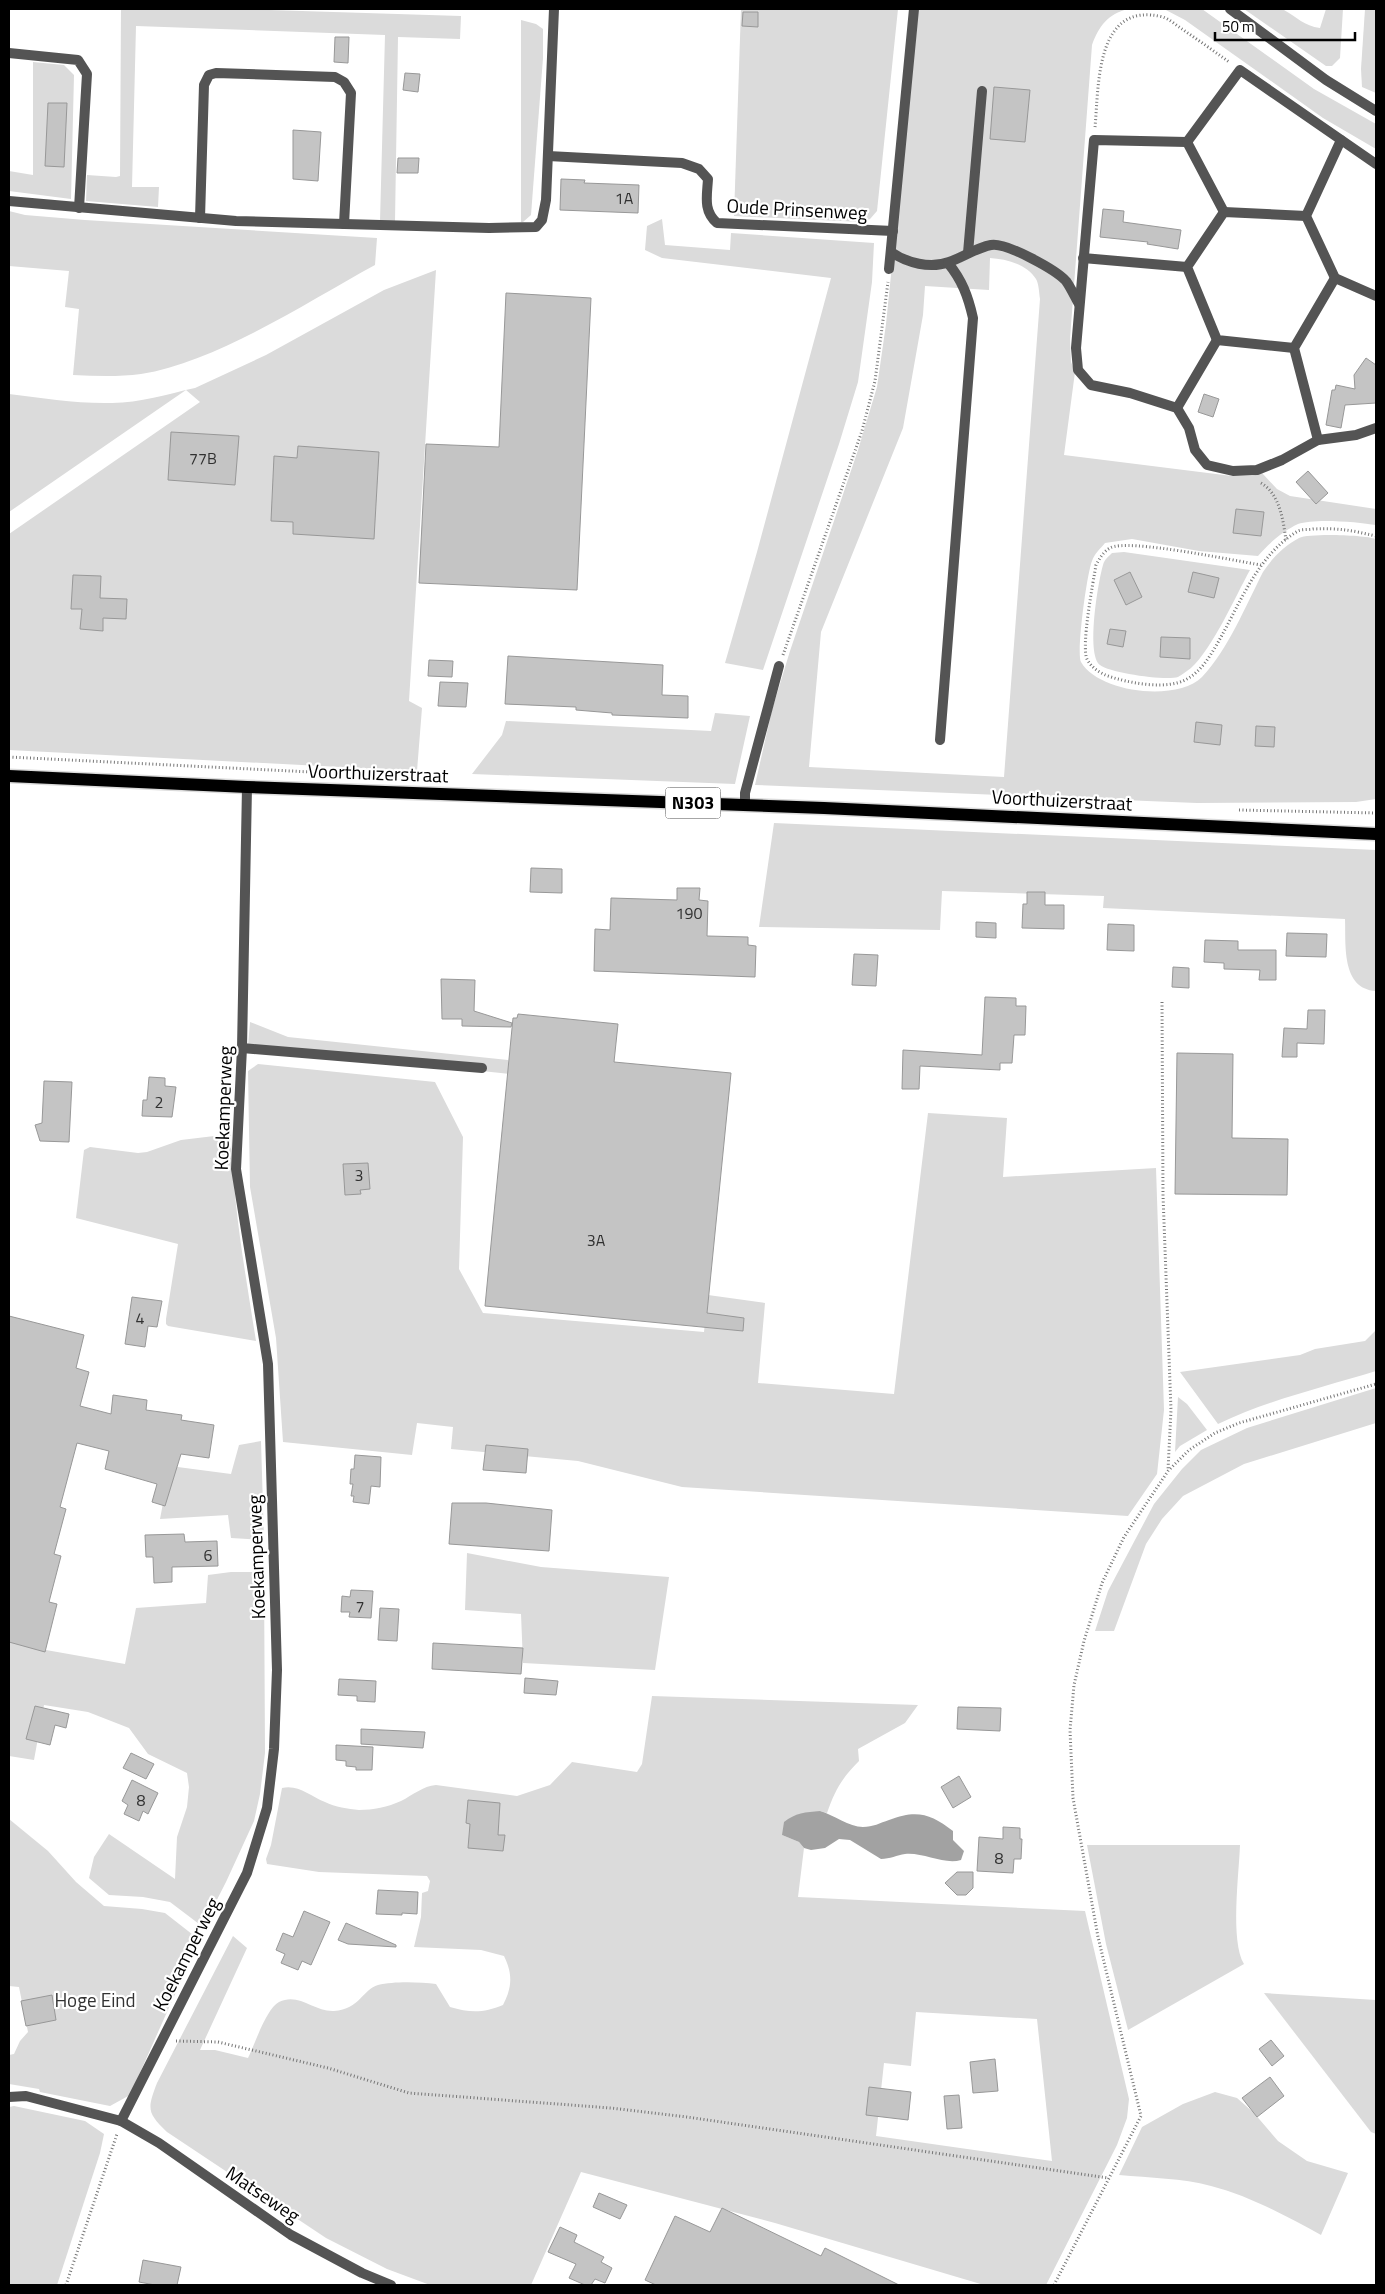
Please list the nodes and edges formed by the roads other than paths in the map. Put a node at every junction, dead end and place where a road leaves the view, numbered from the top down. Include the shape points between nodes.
1 (554, 9) edge
2 (914, 9) edge
3 (1230, 9) edge
4 (9, 53) edge
5 (982, 91) dead end
6 (1376, 111) edge
7 (1341, 140) junction
8 (1187, 142) junction
9 (548, 156) junction
10 (1376, 164) edge
11 (9, 201) edge
12 (78, 208) junction
13 (1224, 212) junction
14 (1306, 216) junction
15 (200, 218) junction
16 (344, 224) junction
17 (893, 231) junction
18 (891, 252) junction
19 (968, 253) junction
20 (1083, 258) junction
21 (948, 263) junction
22 (1187, 267) junction
23 (889, 269) road end
24 (1335, 278) junction
25 (1376, 296) edge
26 (1079, 304) junction
27 (1216, 340) junction
28 (1294, 348) junction
29 (1177, 408) junction
30 (1376, 428) edge
31 (1318, 440) junction
32 (779, 666) road end
33 (940, 740) dead end
34 (9, 776) edge
35 (247, 787) junction
36 (745, 805) junction
37 (1376, 834) edge
38 (242, 1048) junction
39 (482, 1068) dead end
40 (9, 2097) edge
41 (122, 2121) junction
42 (391, 2285) edge

1 - 9 street
2 - 17 street, Oude Prinsenweg
3 - 6 street via 1326,80
4 - 12 street via 78,60 87,74
5 - 19 street
7 - 8 street via 1240,70
7 - 10 street
7 - 14 street
8 - 13 street
8 - 20 street via 1094,140
9 - 16 street via 544,211 536,227
9 - 17 street, Oude Prinsenweg via 682,163 699,168 708,179 706,205 710,217 717,223
11 - 12 street
12 - 15 street
13 - 14 street
13 - 22 street
14 - 24 street
15 - 16 street
15 - 16 street via 204,85 209,75 216,73 335,78 344,82 351,93
17 - 18 street, Oude Prinsenweg
18 - 21 street via 904,261 928,265
18 - 23 street, Oude Prinsenweg
19 - 21 street
19 - 26 street via 994,244 1012,248 1065,280
20 - 22 street
20 - 26 street
21 - 33 street via 967,292 972,318
22 - 27 street
24 - 25 street
24 - 28 street
26 - 29 street via 1078,370 1092,384
27 - 28 street
27 - 29 street
28 - 31 street
29 - 31 street via 1189,428 1195,450 1208,465 1233,472 1257,470
30 - 31 street via 1356,435
32 - 36 street
34 - 35 main road, Voorthuizerstraat / N303
35 - 36 main road, Voorthuizerstraat / N303
35 - 38 street, Koekamperweg
36 - 37 main road, Voorthuizerstraat / N303
38 - 39 street
38 - 41 street, Koekamperweg via 236,1168 268,1364 277,1670 274,1749 266,1808 247,1873
40 - 41 street, Matseweg via 26,2096
41 - 42 street, Matseweg via 291,2235

